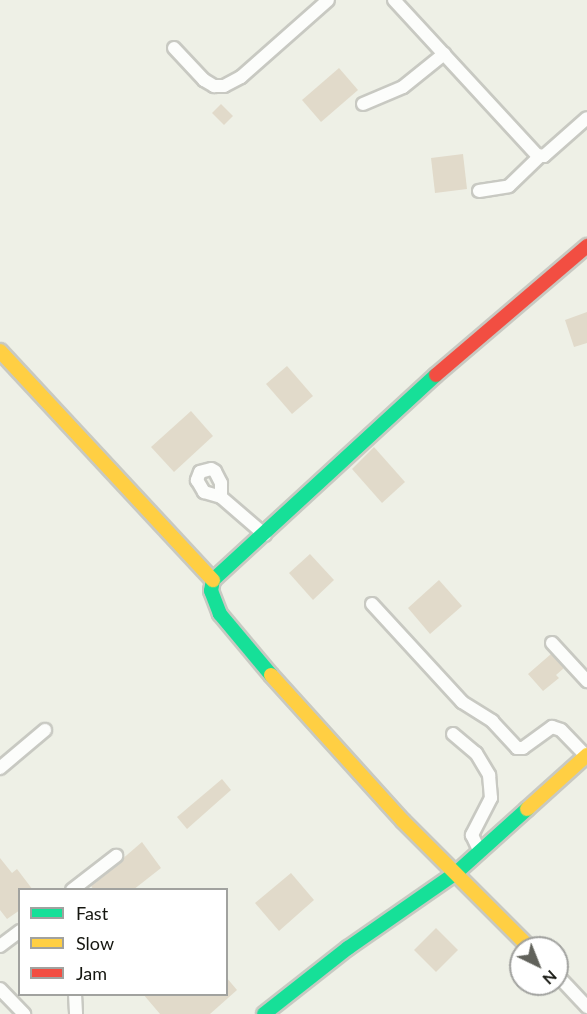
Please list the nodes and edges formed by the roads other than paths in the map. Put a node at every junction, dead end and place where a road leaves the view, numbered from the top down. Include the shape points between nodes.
1 (328, 0) edge
2 (394, 0) edge
3 (174, 48) dead end
4 (444, 54) junction
5 (363, 104) dead end
6 (587, 118) edge
7 (540, 156) junction
8 (479, 191) dead end
9 (587, 246) edge
10 (0, 351) edge
11 (221, 496) dead end
12 (265, 535) junction
13 (213, 579) junction
14 (372, 604) dead end
15 (552, 643) dead end
16 (587, 681) edge
17 (45, 730) dead end
18 (453, 734) dead end
19 (587, 755) edge
20 (0, 768) edge
21 (480, 852) junction
22 (116, 856) dead end
23 (456, 873) junction
24 (75, 888) edge
25 (18, 932) edge
26 (518, 936) edge
27 (0, 946) edge
28 (569, 988) edge
29 (0, 989) edge
30 (75, 996) edge
31 (587, 1007) edge
32 (24, 1014) edge
33 (76, 1014) edge
34 (264, 1014) edge

1 - 3 street via 241,77 224,86 204,80
2 - 4 street
4 - 5 street via 408,84
4 - 7 street
6 - 7 street
7 - 8 street via 509,186
9 - 12 street via 441,371
10 - 13 street
11 - 12 street
12 - 13 street
13 - 23 street via 214,602 230,628 403,821
14 - 19 street via 462,702 492,721 517,748 552,727 561,730
15 - 16 street
17 - 20 street
18 - 21 street via 476,753 489,776 491,798 472,835
19 - 21 street
21 - 23 street
22 - 24 street
23 - 26 street
23 - 34 street via 348,948
25 - 27 street
28 - 31 street
29 - 32 street
30 - 33 street

